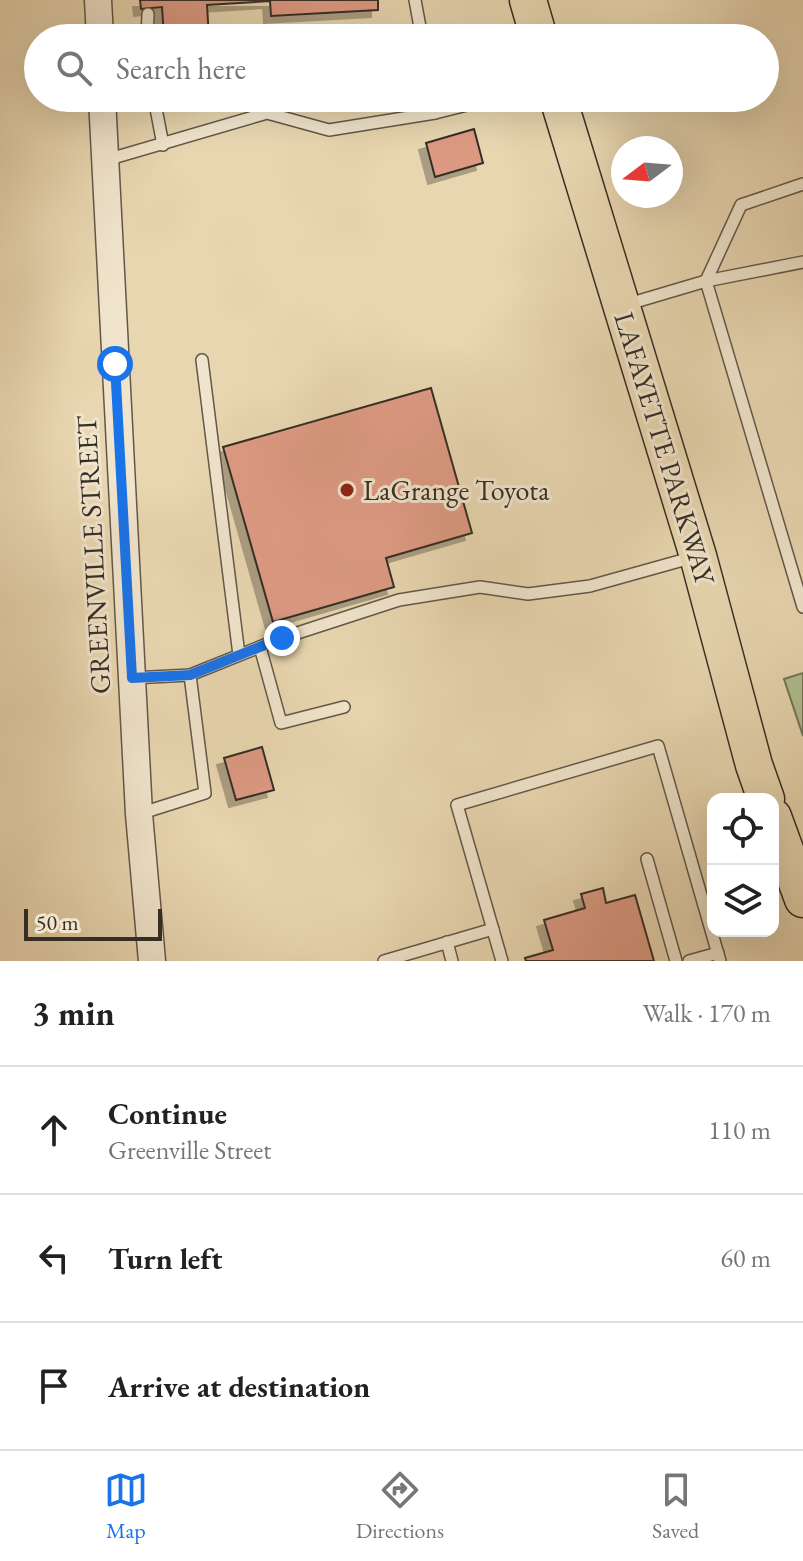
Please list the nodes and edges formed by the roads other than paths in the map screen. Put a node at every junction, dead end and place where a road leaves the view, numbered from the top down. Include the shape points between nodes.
1 (98, 0) edge
2 (415, 0) edge
3 (528, 0) edge
4 (148, 14) dead end
5 (99, 24) edge
6 (148, 24) edge
7 (419, 24) edge
8 (535, 24) edge
9 (103, 112) edge
10 (157, 112) edge
11 (439, 112) edge
12 (562, 112) edge
13 (435, 113) joint
14 (163, 145) junction
15 (105, 161) junction
16 (803, 184) edge
17 (803, 262) edge
18 (706, 281) junction
19 (622, 306) junction
20 (202, 360) dead end
21 (698, 556) junction
22 (803, 607) edge
23 (260, 647) junction
24 (239, 655) junction
25 (190, 675) junction
26 (132, 678) junction
27 (344, 707) dead end
28 (764, 793) edge
29 (139, 814) junction
30 (779, 833) edge
31 (647, 859) dead end
32 (803, 899) edge
33 (493, 929) junction
34 (447, 942) junction
35 (719, 957) edge
36 (152, 961) edge
37 (384, 961) edge
38 (452, 961) edge
39 (502, 961) edge
40 (676, 961) edge
41 (689, 961) edge

1 - 5 street
2 - 7 lane
3 - 8 highway
4 - 6 lane
9 - 15 street, GREENVILLE STREET
10 - 14 lane
11 - 13 lane
12 - 19 highway, LAFAYETTE PARKWAY
13 - 14 lane via 329,130 267,113
14 - 15 lane
15 - 26 street, GREENVILLE STREET
16 - 18 lane via 741,205
17 - 18 lane
18 - 19 lane
18 - 22 lane
19 - 21 highway, LAFAYETTE PARKWAY
20 - 24 lane
21 - 23 lane via 590,586 528,594 480,587 399,600
21 - 28 highway, LAFAYETTE PARKWAY
23 - 24 lane
23 - 27 lane via 281,723
24 - 25 lane
25 - 26 lane
25 - 29 lane via 205,793
26 - 29 street, GREENVILLE STREET
29 - 36 street, GREENVILLE STREET
30 - 32 highway
31 - 40 lane
33 - 34 lane
33 - 35 lane via 457,805 658,746
33 - 39 lane
34 - 37 lane
34 - 38 lane
35 - 41 lane

